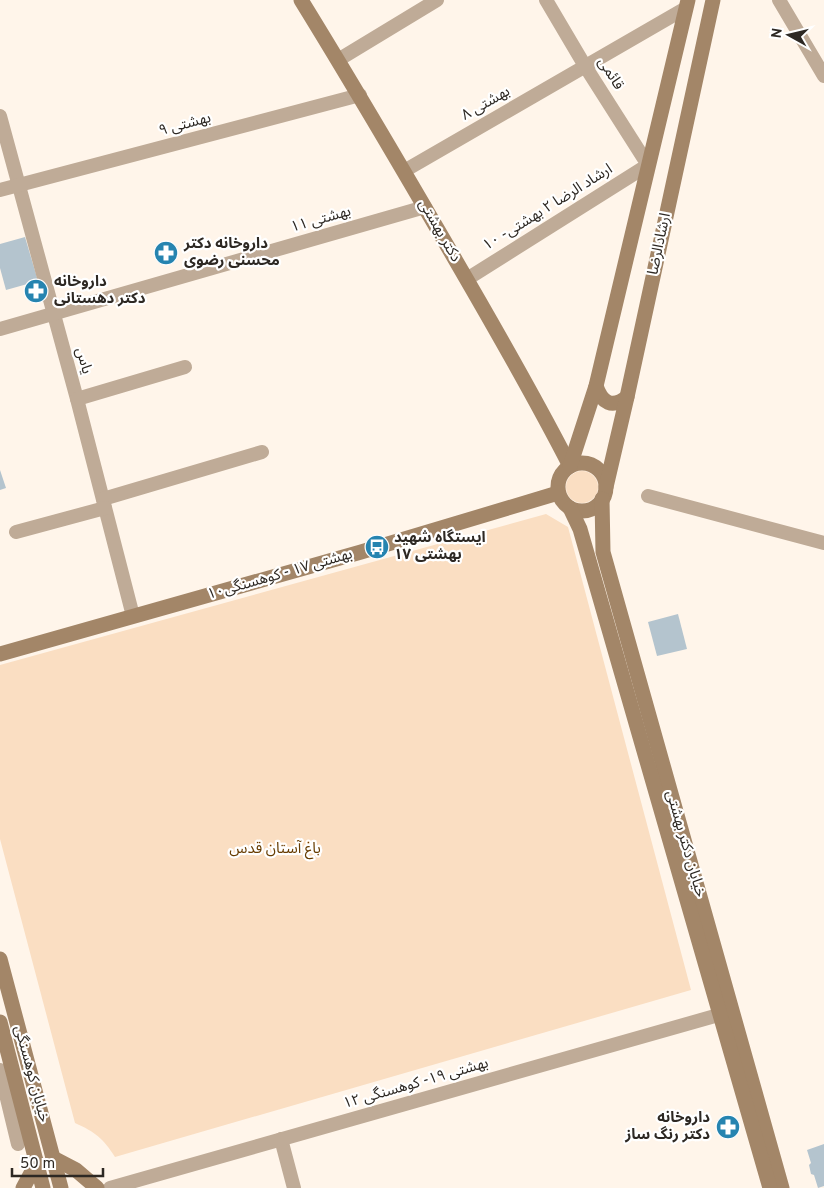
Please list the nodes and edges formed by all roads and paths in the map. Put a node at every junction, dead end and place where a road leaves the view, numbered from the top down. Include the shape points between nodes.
1 (301, 0) edge
2 (437, 0) edge
3 (546, 0) edge
4 (712, 0) edge
5 (779, 0) edge
6 (687, 4) edge
7 (338, 60) junction
8 (585, 66) junction
9 (824, 76) edge
10 (360, 95) junction
11 (0, 116) edge
12 (648, 165) junction
13 (404, 170) junction
14 (18, 185) junction
15 (0, 190) edge
16 (425, 207) junction
17 (467, 279) junction
18 (53, 314) junction
19 (0, 330) edge
20 (185, 367) dead end
21 (596, 386) junction
22 (627, 397) junction
23 (77, 399) junction
24 (262, 452) dead end
25 (570, 466) junction
26 (558, 493) junction
27 (604, 493) junction
28 (648, 496) dead end
29 (104, 503) junction
30 (570, 508) junction
31 (16, 532) dead end
32 (824, 542) edge
33 (134, 616) junction
34 (0, 654) edge
35 (0, 960) edge
36 (726, 1013) junction
37 (0, 1022) edge
38 (0, 1070) edge
39 (281, 1140) junction
40 (18, 1144) dead end
41 (53, 1158) junction
42 (37, 1162) junction
43 (22, 1188) edge
44 (43, 1188) edge
45 (61, 1188) edge
46 (97, 1188) edge
47 (110, 1188) edge
48 (294, 1188) edge
49 (770, 1188) edge
50 (782, 1188) edge

1 - 7 street, دکتر بهشتی
2 - 7 street
3 - 8 street, قائمی
4 - 22 street, ارشادالرضا
5 - 9 street
6 - 8 street, بهشتی ۸
6 - 12 street, ارشادالرضا
7 - 10 street, دکتر بهشتی
8 - 12 street, قائمی
8 - 13 street, بهشتی ۸
10 - 13 street, دکتر بهشتی
10 - 14 street, بهشتی ۹
11 - 14 street, یاس
12 - 17 street, ارشاد الرضا ۲ بهشتی- ۱۰
12 - 21 street, ارشادالرضا
13 - 16 street, دکتر بهشتی
14 - 15 street, بهشتی ۹
14 - 18 street, یاس
16 - 17 street, دکتر بهشتی
16 - 18 street, بهشتی ۱۱
17 - 25 street, دکتر بهشتی
18 - 19 street, بهشتی ۱۱
18 - 23 street, یاس
20 - 23 street
21 - 22 street via 599,395 612,404
21 - 25 street, ارشادالرضا
22 - 27 street, ارشادالرضا
23 - 29 street, یاس
24 - 29 street
25 - 26 street via 561,475
25 - 27 street via 582,463 594,466 602,475
26 - 30 street
26 - 33 street, بهشتی ۱۷ - کوهسنگی۱۰
27 - 30 street via 598,504 588,510
27 - 36 street, خیابان دکتر بهشتی via 603,552
28 - 32 street
29 - 31 street
29 - 33 street, یاس
30 - 36 street, خیابان دکتر بهشتی via 580,530
33 - 34 street, بهشتی ۱۷ - کوهسنگی۱۰
35 - 41 street, خیابان کوهسنگی
36 - 39 street, بهشتی ۱۹- کوهسنگی ۱۲
36 - 49 street, خیابان دکتر بهشتی
36 - 50 street, خیابان دکتر بهشتی
37 - 42 street, خیابان کوهسنگی
38 - 40 street
39 - 47 street, بهشتی ۱۹- کوهسنگی ۱۲
39 - 48 street
41 - 45 street, خیابان کوهسنگی
41 - 46 street via 76,1170
42 - 43 street
42 - 44 street, خیابان کوهسنگی

